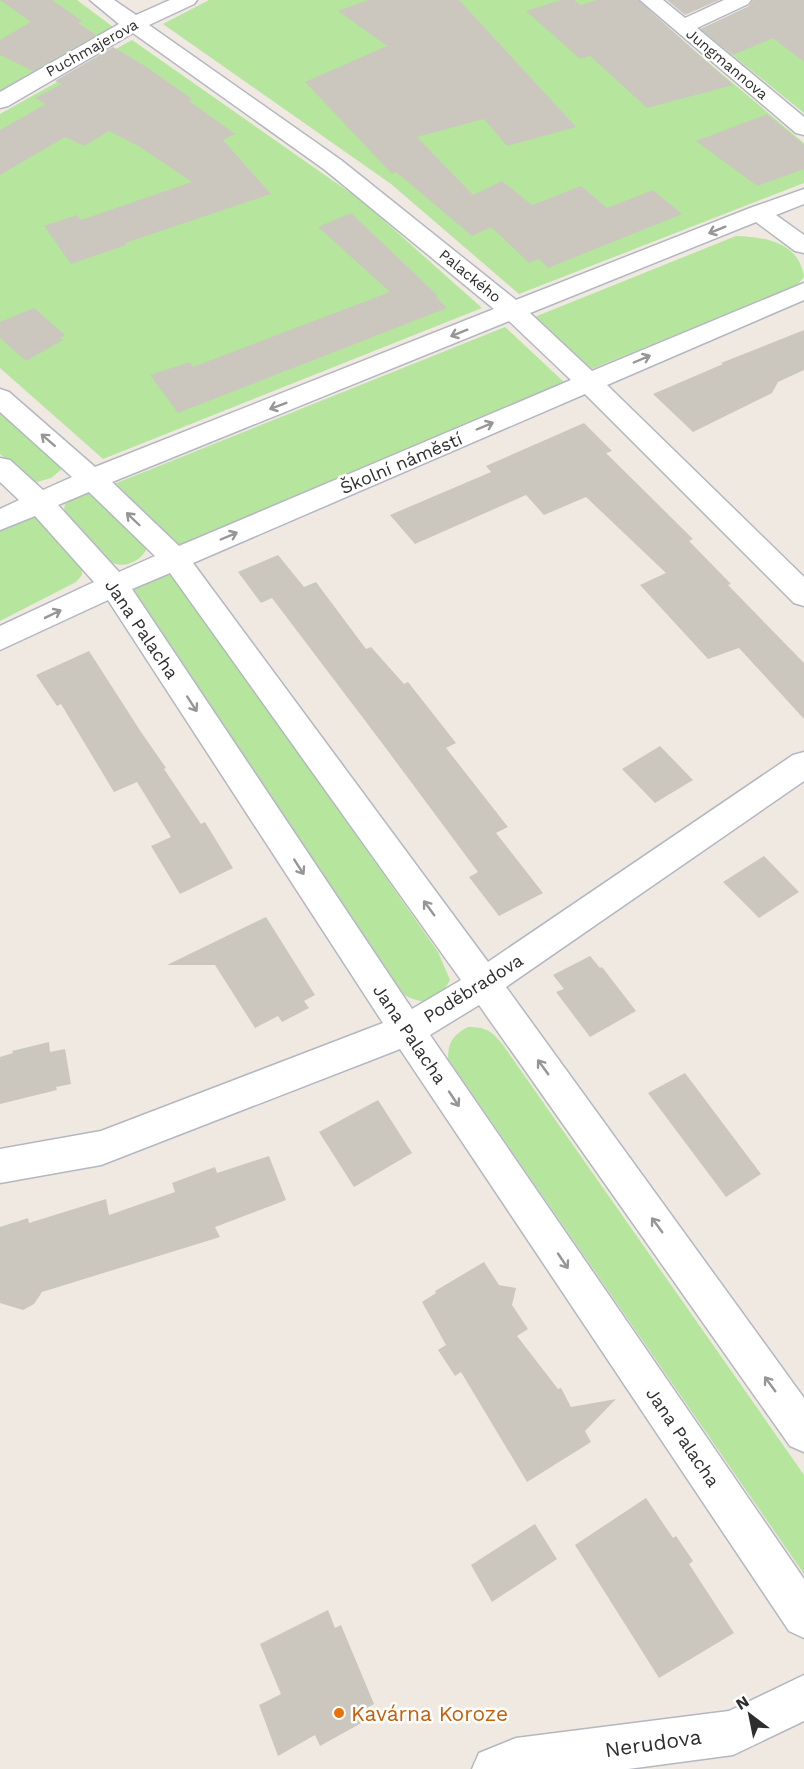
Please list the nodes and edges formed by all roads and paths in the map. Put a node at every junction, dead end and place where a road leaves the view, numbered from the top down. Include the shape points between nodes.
1 (99, 0) edge
2 (187, 0) edge
3 (650, 0) edge
4 (741, 0) edge
5 (134, 24) junction
6 (683, 27) junction
7 (0, 101) edge
8 (804, 128) edge
9 (804, 196) edge
10 (758, 213) junction
11 (804, 246) edge
12 (804, 291) edge
13 (513, 311) junction
14 (588, 382) junction
15 (0, 398) edge
16 (0, 467) edge
17 (92, 479) junction
18 (39, 502) junction
19 (0, 520) edge
20 (175, 559) junction
21 (114, 585) junction
22 (804, 595) edge
23 (0, 639) edge
24 (804, 764) edge
25 (484, 984) junction
26 (407, 1030) junction
27 (0, 1166) edge
28 (804, 1431) edge
29 (804, 1616) edge
30 (804, 1697) edge
31 (495, 1769) edge

1 - 5 street, Palackého
2 - 5 street, Puchmajerova
3 - 6 street, Jungmannova
4 - 6 street
5 - 7 street, Puchmajerova
5 - 13 street, Palackého via 333,165
6 - 8 street, Jungmannova
9 - 10 street
10 - 11 street
10 -> 13 street
14 -> 12 street, Školní náměstí
13 - 14 street, Palackého
13 -> 17 street
20 -> 14 street, Školní náměstí
14 - 22 street, Palackého
17 -> 15 street
16 - 18 street, Jana Palacha
17 - 18 street
20 -> 17 street
18 - 19 street
18 - 21 street, Jana Palacha
20 - 21 street, Školní náměstí
25 -> 20 street
23 -> 21 street, Školní náměstí
21 -> 26 street, Jana Palacha
24 - 25 street, Poděbradova
25 - 26 street, Poděbradova
28 -> 25 street
26 - 27 street, Poděbradova via 101,1148
26 -> 29 street, Jana Palacha
30 - 31 street, Nerudova via 733,1732 516,1761

